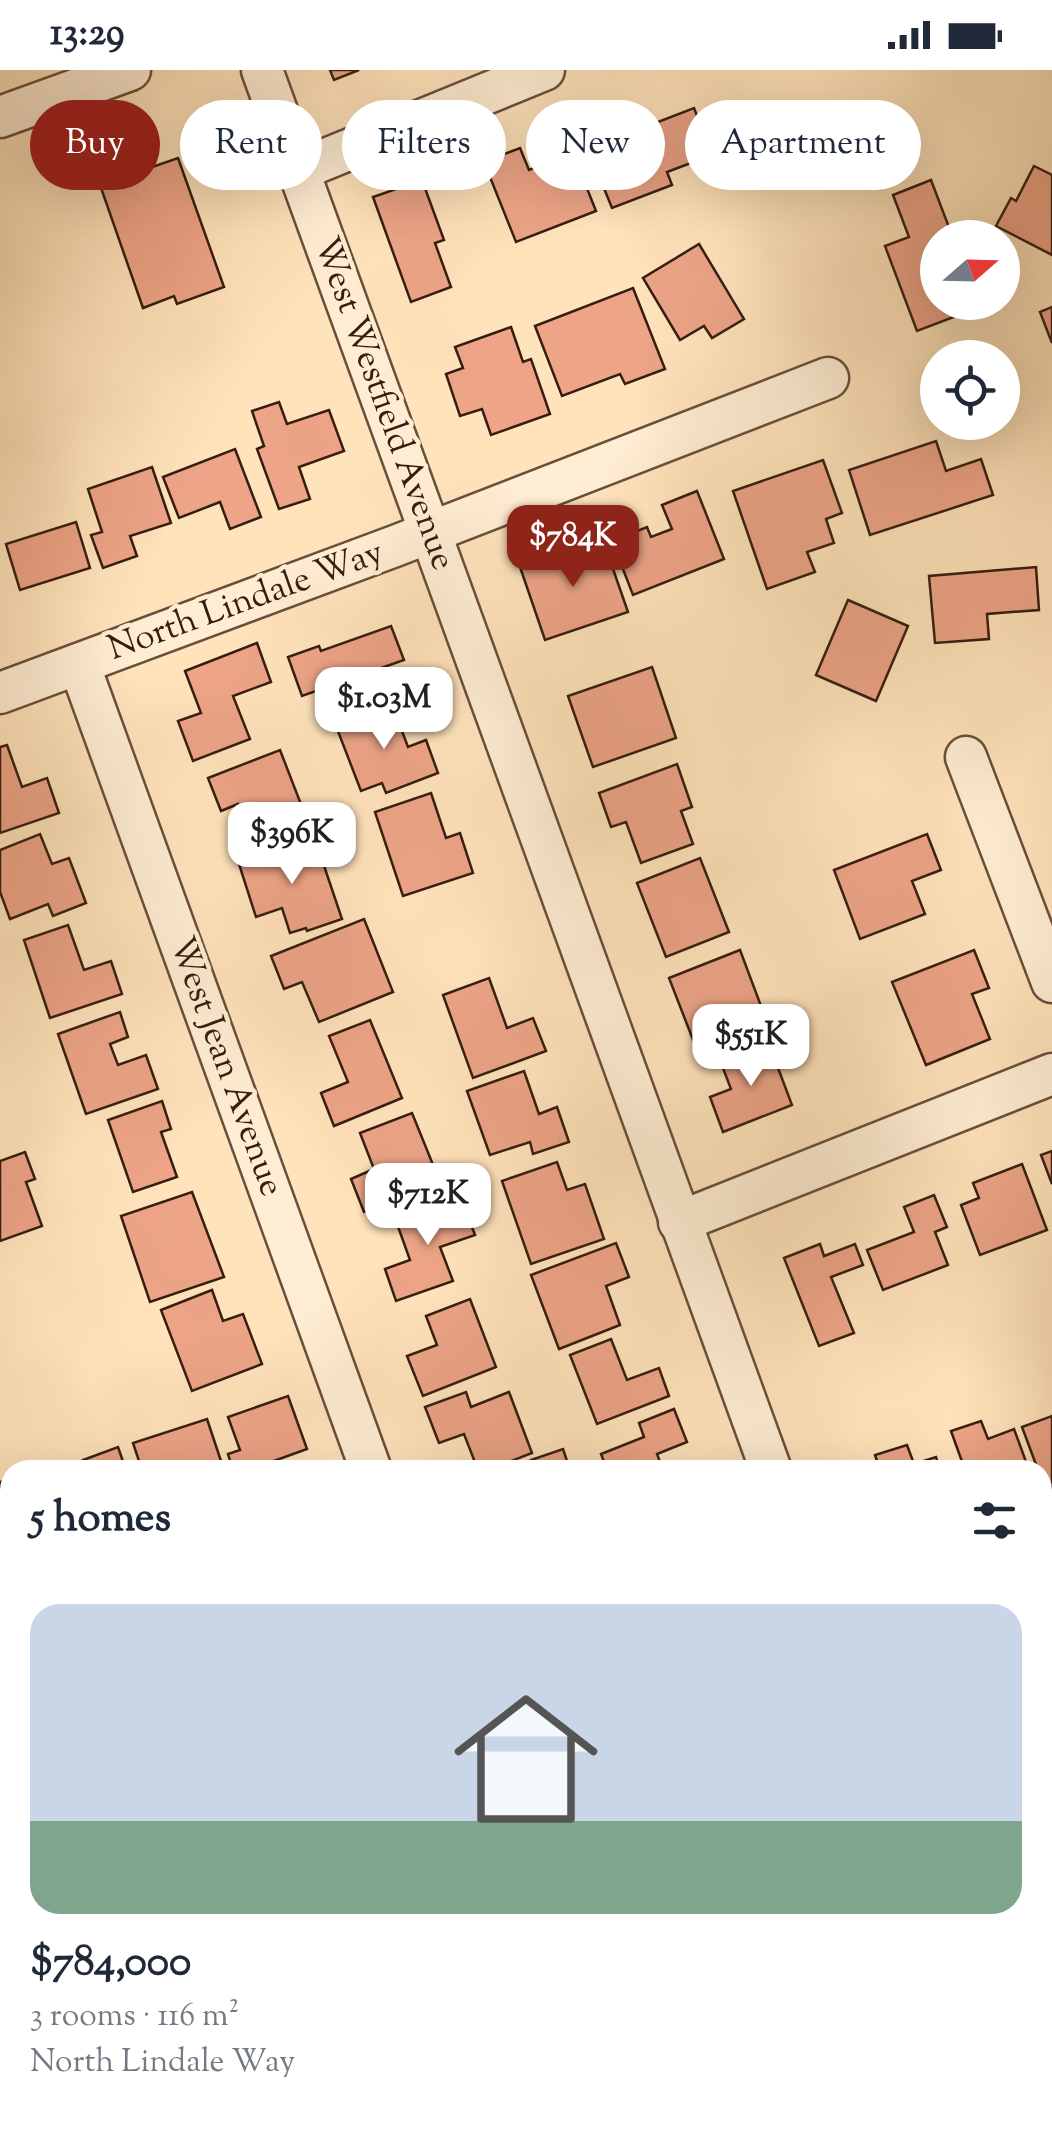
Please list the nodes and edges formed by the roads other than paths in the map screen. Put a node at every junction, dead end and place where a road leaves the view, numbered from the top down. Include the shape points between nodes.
1 (130, 70) edge
2 (262, 70) edge
3 (544, 70) edge
4 (273, 100) edge
5 (0, 117) edge
6 (322, 161) edge
7 (306, 190) edge
8 (828, 378) dead end
9 (430, 533) junction
10 (78, 664) junction
11 (0, 693) edge
12 (966, 757) dead end
13 (1052, 982) edge
14 (1052, 1074) edge
15 (679, 1222) junction
16 (367, 1460) edge
17 (767, 1460) edge

1 - 5 street
2 - 4 street, West Westfield Avenue
3 - 6 street
7 - 9 street, West Westfield Avenue
8 - 9 street, North Lindale Way
9 - 10 street, North Lindale Way
9 - 15 street, West Westfield Avenue
10 - 11 street, North Lindale Way
10 - 16 street, West Jean Avenue
12 - 13 street
14 - 15 street
15 - 17 street, West Westfield Avenue

